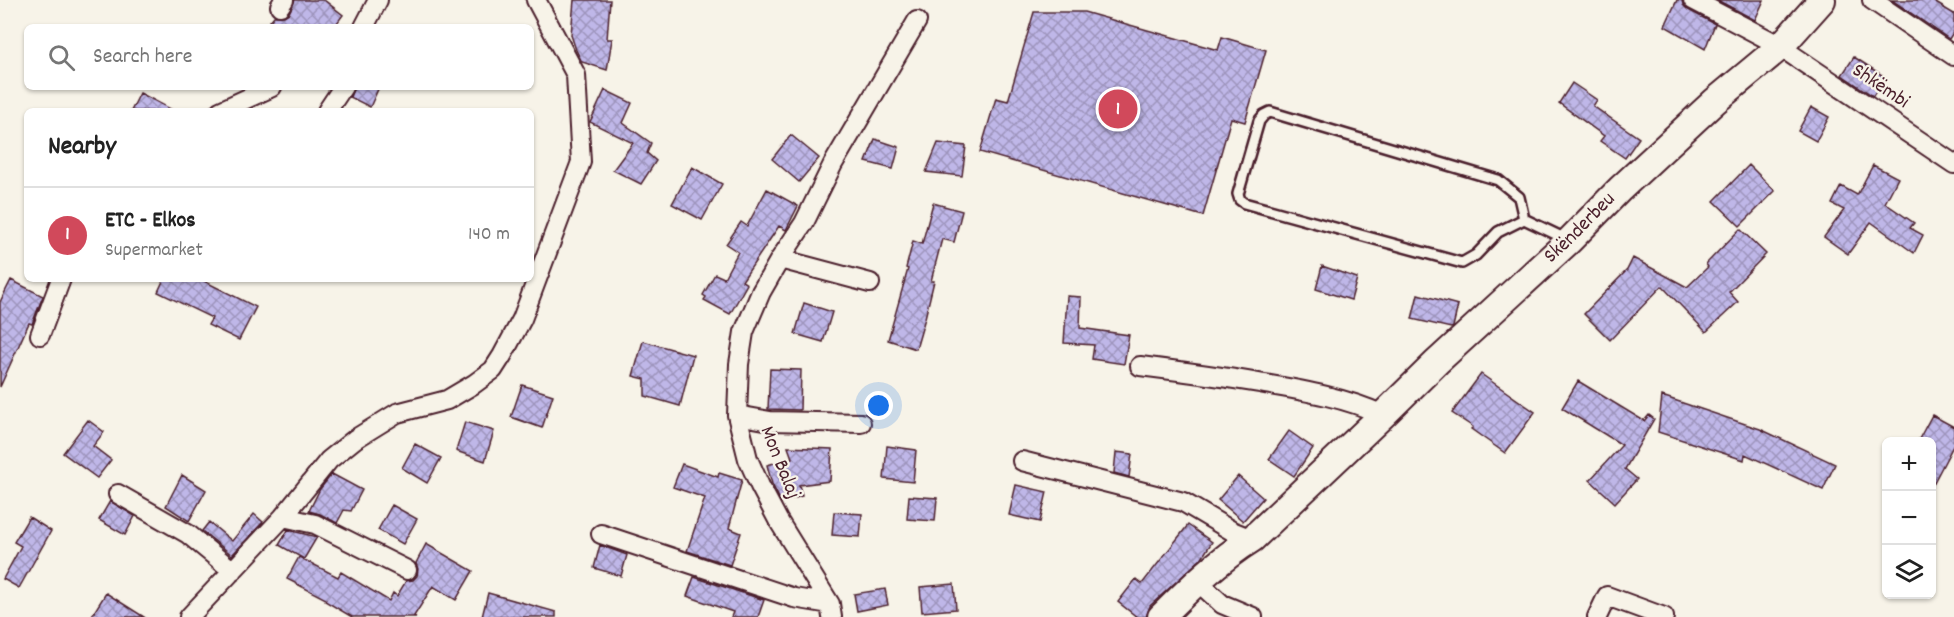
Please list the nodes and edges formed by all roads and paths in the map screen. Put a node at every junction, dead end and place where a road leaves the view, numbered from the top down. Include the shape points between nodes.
1 (378, 0) edge
2 (536, 0) edge
3 (1693, 0) edge
4 (1822, 0) edge
5 (1872, 0) edge
6 (917, 21) dead end
7 (367, 24) edge
8 (1780, 47) junction
9 (1954, 56) edge
10 (266, 90) edge
11 (341, 90) edge
12 (226, 108) edge
13 (329, 108) edge
14 (1954, 164) edge
15 (1524, 219) junction
16 (1569, 241) junction
17 (780, 260) junction
18 (60, 282) edge
19 (870, 283) dead end
20 (40, 335) dead end
21 (1140, 366) dead end
22 (738, 415) junction
23 (1383, 415) junction
24 (861, 423) dead end
25 (1022, 461) dead end
26 (118, 494) dead end
27 (283, 517) junction
28 (601, 534) dead end
29 (1252, 539) junction
30 (406, 570) dead end
31 (233, 571) junction
32 (1197, 581) junction
33 (831, 611) edge
34 (189, 617) edge
35 (1161, 617) edge
36 (1253, 617) edge
37 (1597, 617) edge
38 (1664, 617) edge

1 - 7 street
2 - 27 street via 576,75 581,162 522,319 493,370 447,400 398,412 355,439 329,460
3 - 8 street
4 - 8 main road, Skënderbeu
5 - 9 street
6 - 17 street, Mon Balaj
8 - 14 street, Shkëmbi
8 - 16 main road, Skënderbeu via 1707,109
10 - 12 street
11 - 13 street
15 - 15 lane via 1519,196 1498,180 1270,112 1259,121 1238,194 1244,203 1462,263 1476,255 1498,232
15 - 16 lane
16 - 23 main road, Skënderbeu
17 - 19 street
17 - 22 street, Mon Balaj via 744,332
18 - 20 street
21 - 23 street via 1292,388 1364,406
22 - 24 street via 770,421
22 - 33 street, Mon Balaj via 748,459 760,486
23 - 29 main road, Skënderbeu
25 - 29 street via 1183,502
26 - 31 street via 188,534
27 - 30 street via 315,524
27 - 31 street
28 - 33 street, Mon Balaj
29 - 32 main road, Skënderbeu
31 - 34 street
32 - 35 main road, Skënderbeu
32 - 36 street via 1222,604
37 - 38 street via 1607,596

